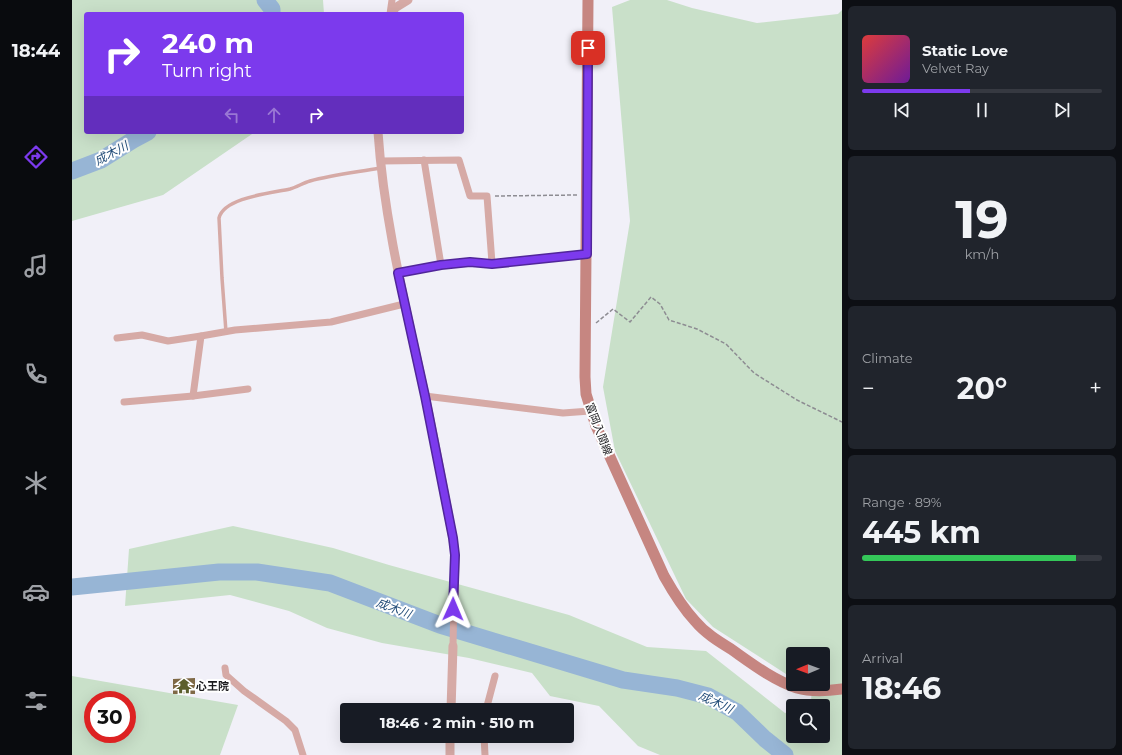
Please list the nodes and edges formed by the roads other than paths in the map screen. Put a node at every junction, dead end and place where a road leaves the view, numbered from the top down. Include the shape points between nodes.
1 (392, 0) edge
2 (408, 0) edge
3 (588, 0) edge
4 (391, 12) edge
5 (392, 12) edge
6 (378, 134) edge
7 (424, 160) junction
8 (381, 164) junction
9 (587, 254) junction
10 (492, 264) junction
11 (441, 265) junction
12 (398, 273) junction
13 (404, 304) junction
14 (226, 332) junction
15 (201, 336) junction
16 (117, 338) dead end
17 (248, 389) dead end
18 (193, 396) junction
19 (425, 396) junction
20 (124, 402) dead end
21 (590, 411) junction
22 (454, 596) joint
23 (453, 646) joint
24 (225, 668) dead end
25 (495, 676) dead end
26 (842, 689) edge
27 (451, 703) edge
28 (488, 703) edge
29 (450, 743) edge
30 (484, 743) edge
31 (303, 755) edge
32 (450, 755) edge
33 (485, 755) edge

1 - 4 street
2 - 5 street
3 - 9 main road, 富岡入間線
6 - 8 street
7 - 8 street
7 - 10 street via 458,160 470,196 487,196
7 - 11 street
8 - 12 street
8 - 14 lane via 246,198 226,208 219,218
9 - 10 street
9 - 21 main road, 富岡入間線 via 585,377
10 - 11 street via 470,262
11 - 12 street
12 - 13 street
13 - 14 street via 331,322
13 - 19 street
14 - 15 street
15 - 16 street via 168,341 142,335
15 - 18 street
17 - 18 street
18 - 20 street
19 - 21 street via 563,413
19 - 22 street via 453,538
21 - 26 main road, 富岡入間線 via 664,576 696,623 762,670 796,688 826,691
22 - 23 street
23 - 27 street
24 - 31 street via 226,675 244,691 295,730
25 - 28 street
29 - 32 street
30 - 33 street

